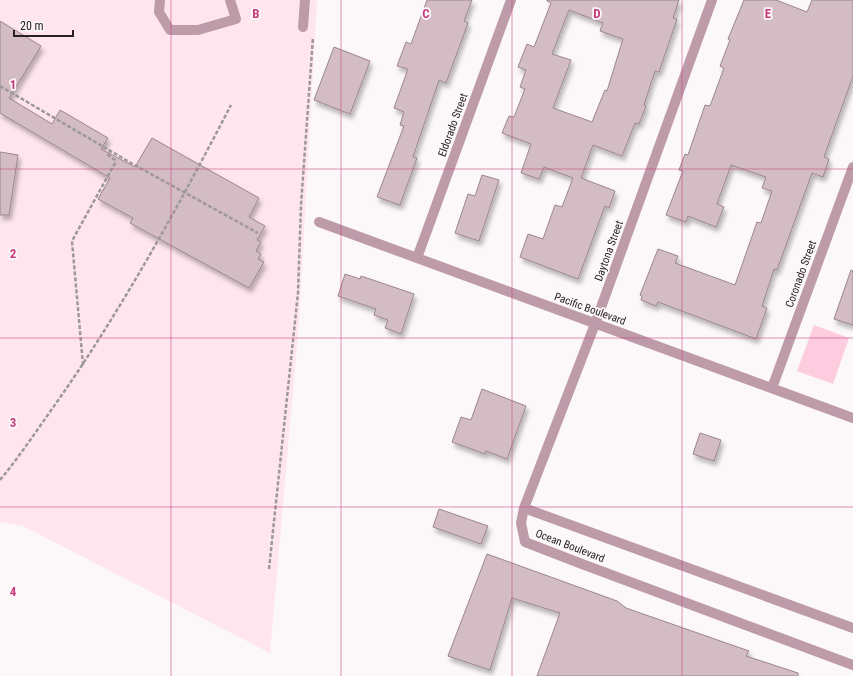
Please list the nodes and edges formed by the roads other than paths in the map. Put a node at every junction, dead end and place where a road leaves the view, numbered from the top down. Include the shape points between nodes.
1 (160, 0) edge
2 (230, 0) edge
3 (304, 0) edge
4 (511, 0) edge
5 (712, 0) edge
6 (303, 27) dead end
7 (853, 167) edge
8 (319, 222) dead end
9 (417, 258) junction
10 (595, 324) junction
11 (772, 388) junction
12 (853, 418) edge
13 (524, 508) junction
14 (853, 628) edge
15 (853, 665) edge

1 - 2 street via 159,12 170,30 198,30 236,19
3 - 6 street
4 - 9 street, Eldorado Street
5 - 10 street, Daytona Street
7 - 11 street, Coronado Street
8 - 9 street, Pacific Boulevard
9 - 10 street, Pacific Boulevard
10 - 11 street, Pacific Boulevard
10 - 13 street, Daytona Street
11 - 12 street, Pacific Boulevard
13 - 14 street, Ocean Boulevard
13 - 15 street, Ocean Boulevard via 521,523 525,542

